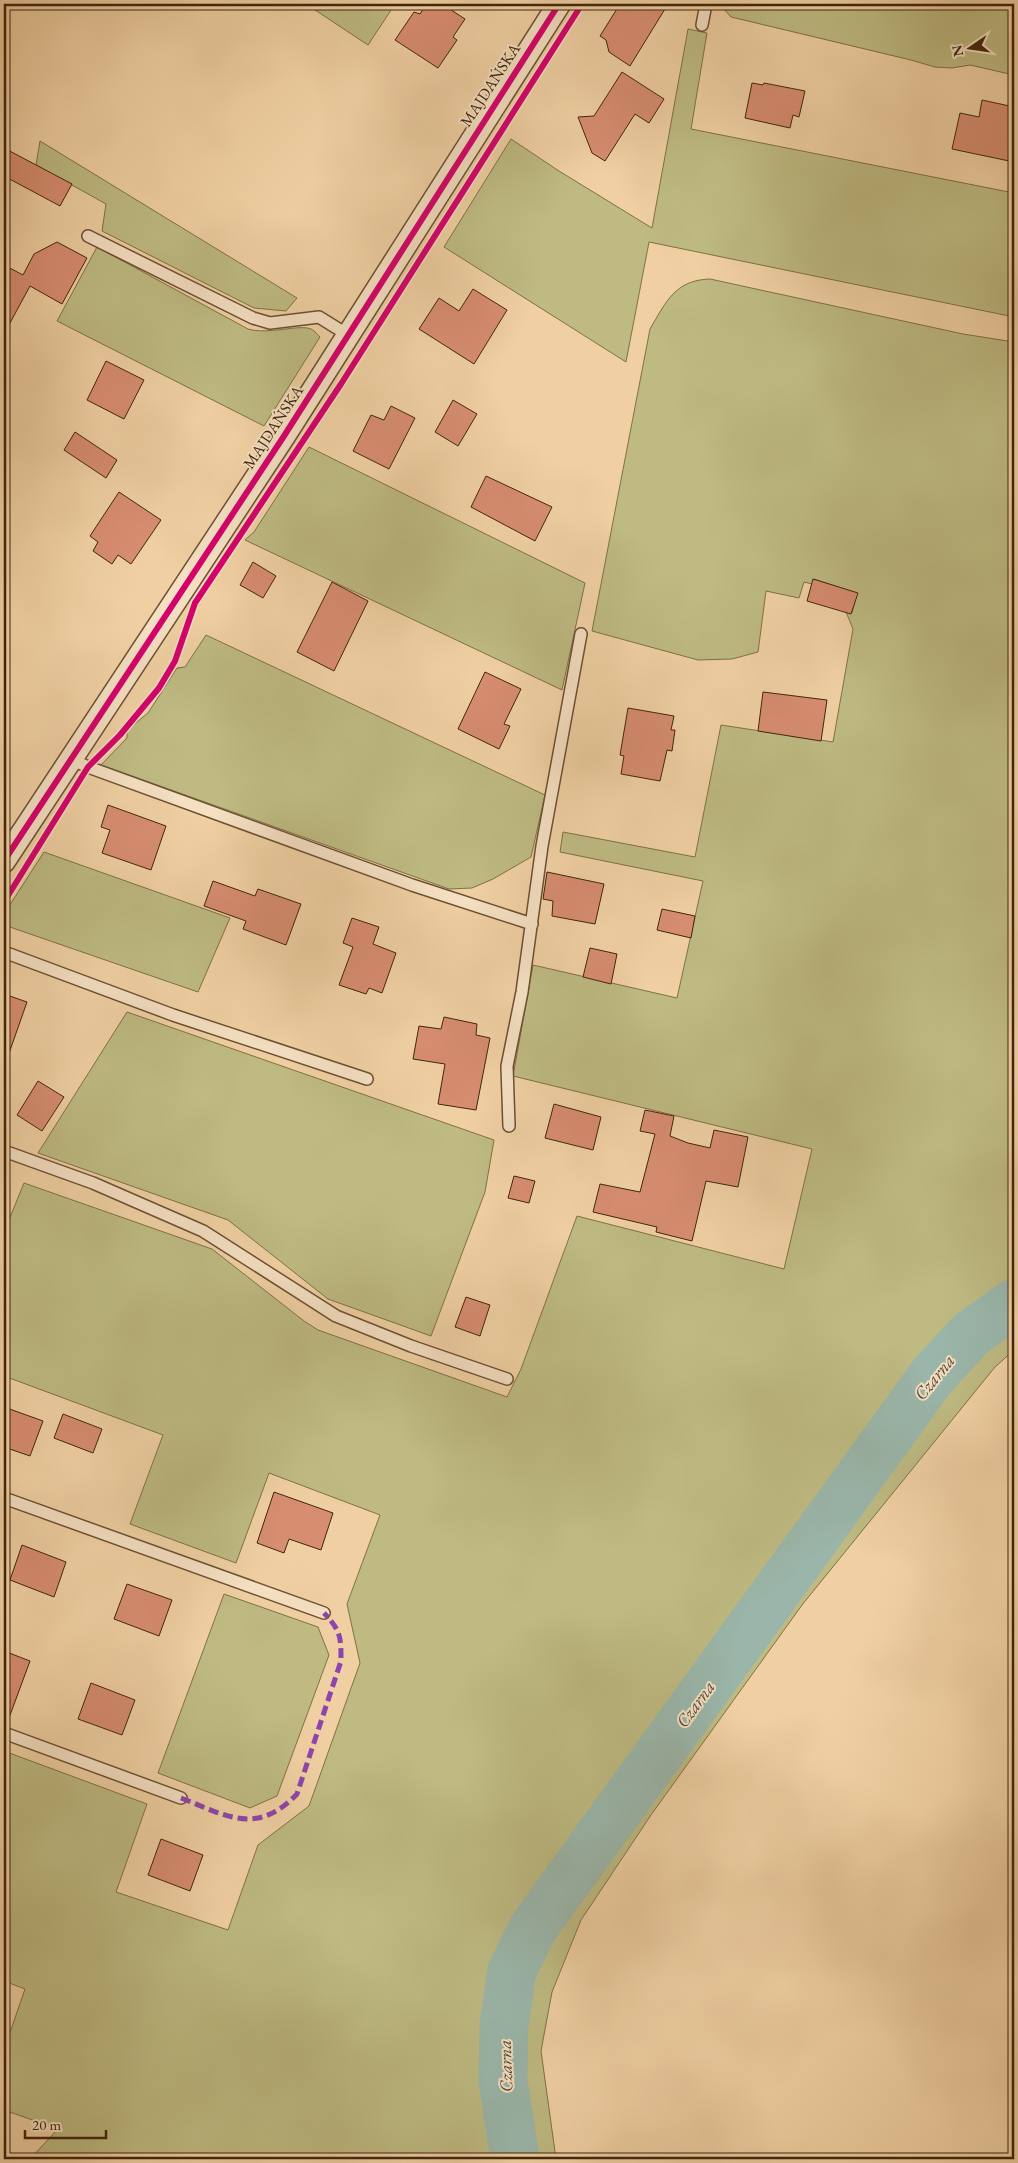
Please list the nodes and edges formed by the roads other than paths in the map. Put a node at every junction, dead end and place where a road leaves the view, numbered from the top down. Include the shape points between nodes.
1 (706, 4) edge
2 (554, 5) edge
3 (702, 25) dead end
4 (88, 236) dead end
5 (348, 335) junction
6 (581, 634) dead end
7 (71, 760) junction
8 (4, 861) edge
9 (532, 924) junction
10 (4, 952) edge
11 (367, 1079) dead end
12 (509, 1126) dead end
13 (4, 1151) edge
14 (507, 1379) dead end
15 (4, 1498) edge
16 (324, 1613) dead end
17 (4, 1733) edge
18 (180, 1798) dead end

1 - 3 lane
2 - 5 street, MAJDAŃSKA
4 - 5 lane via 253,318 270,323 319,317
5 - 7 street, MAJDAŃSKA
6 - 9 lane via 542,846
7 - 8 street, MAJDAŃSKA
7 - 9 lane via 412,885
9 - 12 lane via 507,1066
10 - 11 lane via 174,1015
13 - 14 lane via 93,1183 203,1230 336,1316
15 - 16 lane
17 - 18 lane

